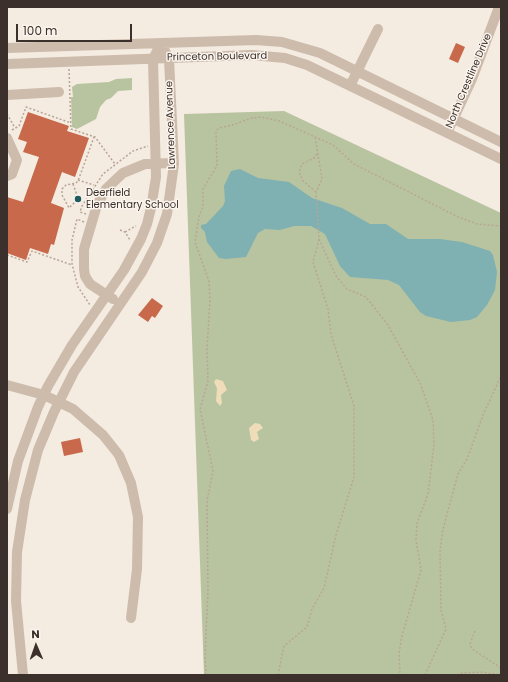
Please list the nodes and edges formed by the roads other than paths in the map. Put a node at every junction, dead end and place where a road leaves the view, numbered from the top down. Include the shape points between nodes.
1 (499, 7) edge
2 (378, 29) dead end
3 (161, 43) junction
4 (7, 48) edge
5 (153, 59) junction
6 (169, 59) junction
7 (7, 64) edge
8 (357, 71) junction
9 (350, 86) junction
10 (59, 92) dead end
11 (7, 94) edge
12 (454, 118) junction
13 (447, 133) junction
14 (7, 138) edge
15 (501, 142) edge
16 (501, 159) edge
17 (156, 163) junction
18 (173, 163) junction
19 (7, 176) edge
20 (107, 295) junction
21 (120, 304) junction
22 (7, 385) edge
23 (44, 395) junction
24 (59, 402) junction
25 (8, 497) edge
26 (25, 500) junction
27 (7, 508) edge
28 (12, 601) edge
29 (131, 618) dead end
30 (23, 675) edge

1 - 12 street, North Crestline Drive via 472,79
2 - 8 street
3 - 4 street, Princeton Boulevard
3 - 5 street, Lawrence Avenue
3 - 6 street, Lawrence Avenue
3 - 8 street, Princeton Boulevard via 256,40 282,42 309,49
5 - 6 street, Princeton Boulevard
5 - 7 street, Princeton Boulevard
5 - 17 street, Lawrence Avenue
6 - 9 street, Princeton Boulevard via 271,56 306,65
6 - 18 street, Lawrence Avenue
8 - 9 street
8 - 12 street, Princeton Boulevard
9 - 13 street, Princeton Boulevard
10 - 11 street
12 - 13 street, North Crestline Drive
12 - 15 street, Princeton Boulevard
13 - 16 street, Princeton Boulevard
14 - 19 street via 17,160 12,174
17 - 18 street
17 - 20 street, Lawrence Avenue via 152,208 141,239
17 - 20 street via 145,164 123,173 106,189 97,205 85,243 84,269 90,284
18 - 21 street, Lawrence Avenue via 164,227 149,260
20 - 21 street
20 - 23 street, Lawrence Avenue via 72,345
21 - 24 street, Lawrence Avenue via 74,372
22 - 23 street
23 - 24 street
23 - 25 street, Lawrence Avenue via 18,461
24 - 26 street, Lawrence Avenue via 38,450
24 - 29 street via 84,417 103,435 119,455 131,482 138,531 136,590
25 - 26 street
25 - 27 street, Lawrence Avenue
26 - 28 street, Lawrence Avenue
28 - 30 street, Lawrence Avenue

